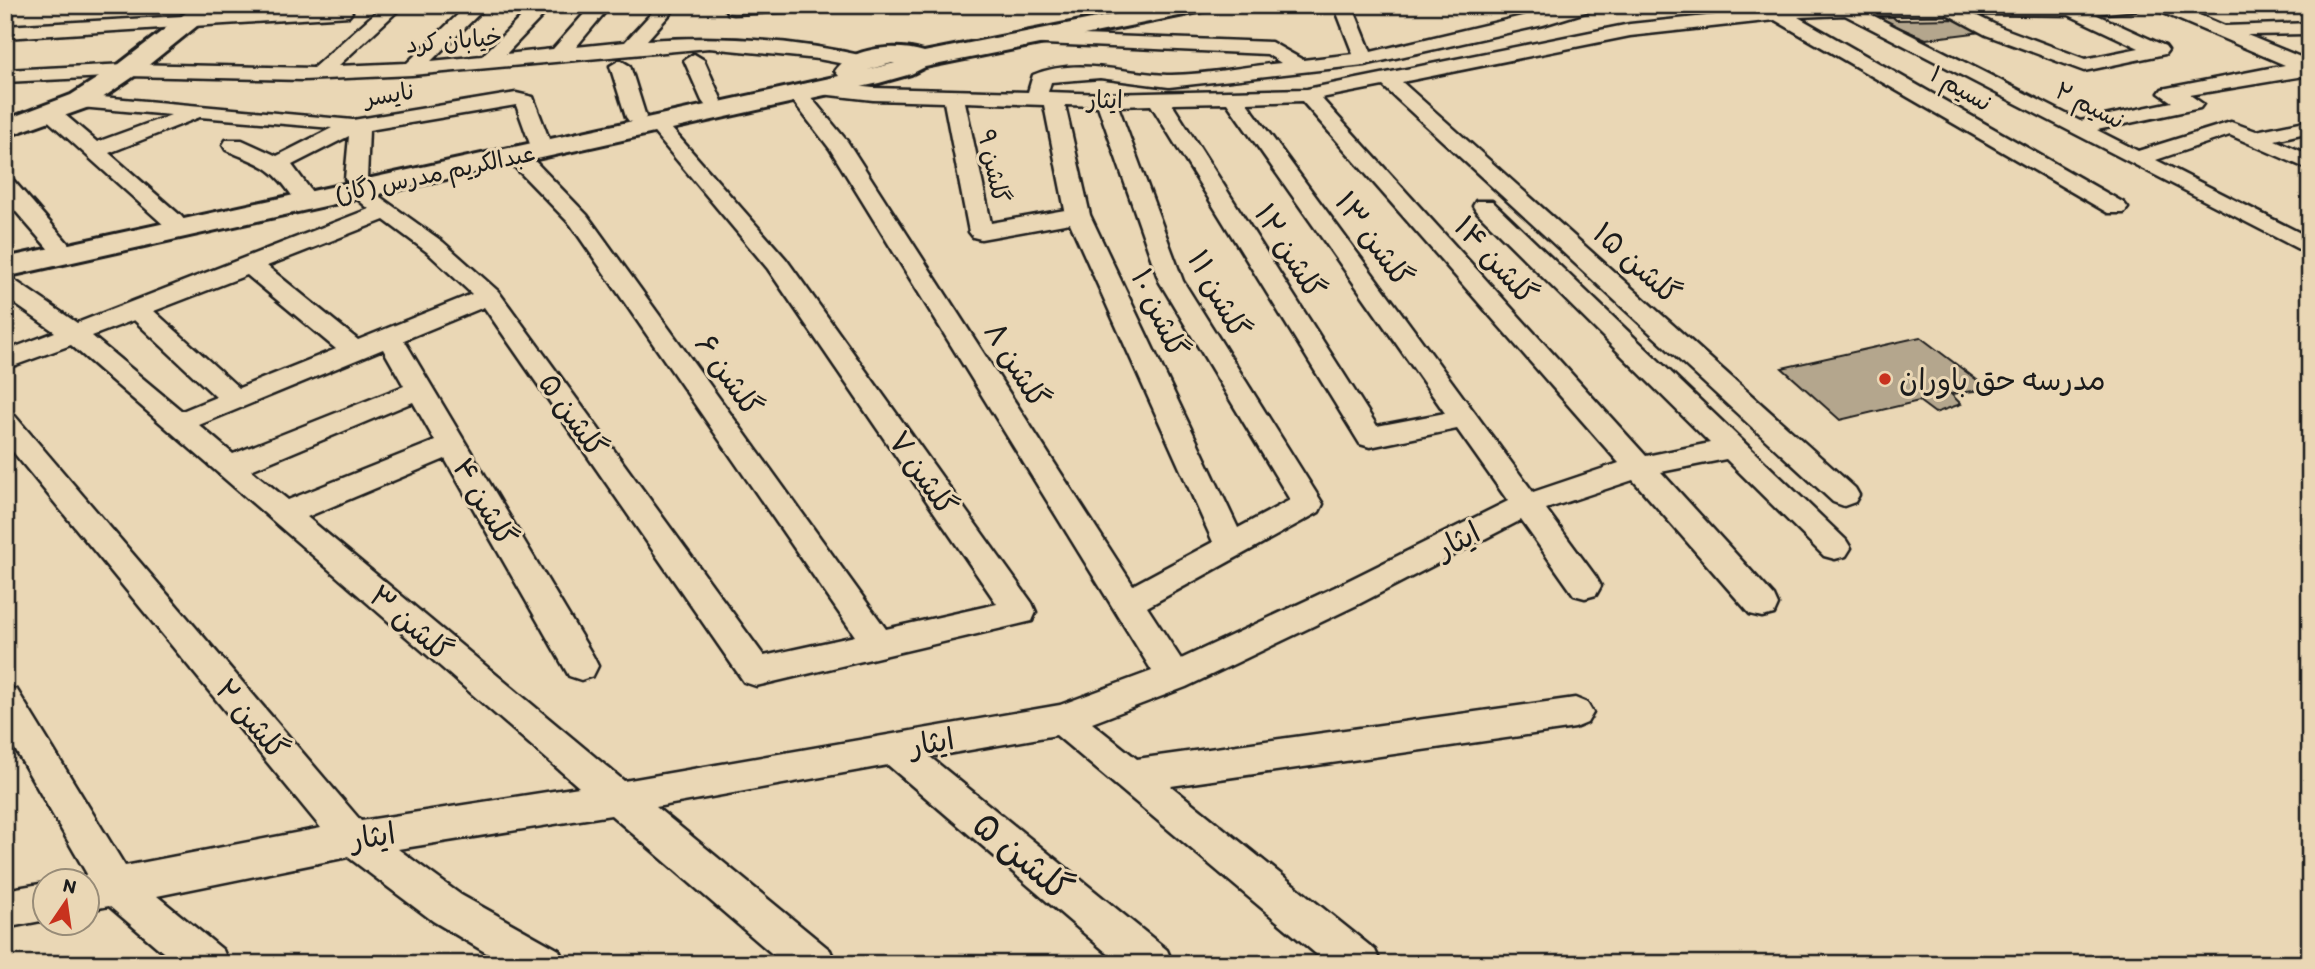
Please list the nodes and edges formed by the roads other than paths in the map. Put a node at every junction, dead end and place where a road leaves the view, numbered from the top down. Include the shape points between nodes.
1 (395, 5) edge
2 (480, 5) edge
3 (544, 5) edge
4 (603, 5) edge
5 (669, 5) edge
6 (822, 5) edge
7 (1152, 5) edge
8 (1199, 5) edge
9 (1343, 5) edge
10 (1589, 5) edge
11 (2136, 5) edge
12 (2160, 5) edge
13 (808, 6) edge
14 (736, 7) edge
15 (1935, 7) edge
16 (1846, 10) junction
17 (2072, 10) junction
18 (343, 12) dead end
19 (202, 13) edge
20 (1779, 14) junction
21 (2306, 28) dead end
22 (2219, 30) junction
23 (5, 32) edge
24 (1029, 39) junction
25 (709, 42) junction
26 (631, 47) junction
27 (559, 54) junction
28 (913, 58) junction
29 (1364, 59) junction
30 (694, 61) dead end
31 (486, 63) junction
32 (620, 66) dead end
33 (1301, 66) junction
34 (2308, 68) edge
35 (412, 69) junction
36 (127, 70) junction
37 (860, 70) junction
38 (319, 73) junction
39 (5, 76) edge
40 (1387, 79) junction
41 (809, 90) junction
42 (1307, 95) junction
43 (953, 96) junction
44 (1232, 96) junction
45 (1046, 98) junction
46 (1158, 99) junction
47 (1106, 100) junction
48 (80, 101) junction
49 (712, 101) junction
50 (200, 111) junction
51 (50, 112) junction
52 (278, 117) junction
53 (646, 121) junction
54 (353, 126) junction
55 (2310, 126) edge
56 (2076, 128) junction
57 (5, 129) edge
58 (2254, 138) junction
59 (527, 147) junction
60 (94, 151) junction
61 (2136, 159) junction
62 (2310, 163) edge
63 (278, 164) junction
64 (357, 184) junction
65 (5, 185) edge
66 (301, 192) junction
67 (1484, 206) dead end
68 (2116, 208) dead end
69 (386, 211) junction
70 (1078, 215) junction
71 (173, 221) junction
72 (59, 247) junction
73 (2310, 248) edge
74 (5, 259) edge
75 (249, 264) junction
76 (5, 268) edge
77 (5, 285) edge
78 (489, 296) junction
79 (136, 308) junction
80 (73, 333) junction
81 (389, 337) junction
82 (355, 351) junction
83 (5, 361) edge
84 (420, 389) junction
85 (235, 400) junction
86 (1464, 418) junction
87 (5, 423) edge
88 (178, 423) junction
89 (1370, 437) joint
90 (452, 444) junction
91 (1733, 448) junction
92 (230, 467) junction
93 (1639, 467) junction
94 (1844, 495) dead end
95 (1526, 505) junction
96 (284, 514) junction
97 (1231, 546) junction
98 (1835, 548) dead end
99 (1585, 586) dead end
100 (1127, 603) junction
101 (1762, 605) dead end
102 (877, 642) junction
103 (581, 666) dead end
104 (756, 672) joint
105 (1174, 677) junction
106 (5, 700) edge
107 (1575, 713) dead end
108 (1062, 719) junction
109 (894, 749) junction
110 (1130, 776) junction
111 (617, 798) junction
112 (352, 839) junction
113 (90, 867) edge
114 (102, 889) edge
115 (102, 890) edge
116 (32, 904) edge
117 (5, 909) edge
118 (802, 960) edge
119 (208, 964) edge
120 (544, 964) edge
121 (1152, 964) edge
122 (1360, 964) edge

1 - 38 street
2 - 35 street
3 - 31 street
4 - 27 street
5 - 26 street
6 - 13 street
7 - 28 street
8 - 24 street
9 - 29 street
10 - 29 street
11 - 17 street, ایثار
12 - 22 street
13 - 14 street
14 - 25 street
15 - 16 street, ایثار
15 - 17 street, ایثار
15 - 17 street via 2084,65 2158,50
16 - 20 street, ایثار
16 - 56 street, نسیم ۲
18 - 19 street
19 - 23 street
19 - 36 street
20 - 40 street, ایثار via 1630,30
20 - 68 street, نسیم ۱
21 - 22 street
22 - 34 street
24 - 28 street
24 - 33 street via 1271,48
25 - 26 street, خیابان کرد
25 - 37 street, خیابان کرد via 818,53
26 - 27 street, خیابان کرد
27 - 31 street, خیابان کرد
28 - 37 street
29 - 33 street
30 - 49 street
31 - 35 street, خیابان کرد
32 - 53 street
33 - 45 street via 1169,81 1100,72 1047,76 1037,88
34 - 56 street via 2169,93 2193,104
35 - 38 street, خیابان کرد
36 - 38 street, خیابان کرد
36 - 39 street, خیابان کرد
36 - 48 street
37 - 41 street, عبدالکریم مدرس (گاز)
37 - 49 street, عبدالکریم مدرس (گاز)
40 - 42 street, ایثار
40 - 94 street, گلشن ۱۵
41 - 43 street, ایثار
41 - 53 street, عبدالکریم مدرس (گاز)
41 - 100 street, گلشن ۸ via 839,146
42 - 44 street, ایثار
42 - 93 street, گلشن ۱۴
43 - 45 street, ایثار
43 - 70 street, گلشن ۹ via 981,232
44 - 46 street, ایثار
44 - 86 street, گلشن ۱۳
45 - 47 street, ایثار
45 - 70 street, گلشن ۱۰
46 - 47 street, ایثار
46 - 89 street, گلشن ۱۲
47 - 97 street, گلشن ۱۱ via 1171,281 1308,504
48 - 50 street
48 - 51 street
49 - 53 street, عبدالکریم مدرس (گاز)
50 - 52 street
50 - 60 street
51 - 57 street
51 - 60 street
52 - 54 street
52 - 63 street via 234,145
53 - 59 street, عبدالکریم مدرس (گاز)
53 - 102 street, گلشن ۷ via 777,264 1020,612
54 - 59 street, نایسر via 516,99 526,101
54 - 63 street, نایسر
54 - 64 street via 360,132
55 - 58 street
56 - 61 street, نسیم ۲
58 - 61 street via 2231,128
58 - 62 street
59 - 64 street, عبدالکریم مدرس (گاز)
59 - 102 street, گلشن ۶
60 - 71 street
61 - 73 street, نسیم ۲
63 - 66 street via 295,177
64 - 66 street, عبدالکریم مدرس (گاز)
64 - 69 street, گلشن ۵
64 - 76 street, عبدالکریم مدرس (گاز)
65 - 72 street
66 - 71 street, عبدالکریم مدرس (گاز)
67 - 91 street
69 - 75 street
69 - 78 street, گلشن ۵
70 - 97 street, گلشن ۱۰
71 - 72 street, عبدالکریم مدرس (گاز)
72 - 74 street, عبدالکریم مدرس (گاز)
75 - 79 street
75 - 82 street
77 - 80 street, گلشن ۳
78 - 81 street
78 - 104 street, گلشن ۵
79 - 80 street
79 - 85 street
80 - 83 street
80 - 88 street, گلشن ۳
81 - 82 street
81 - 84 street, گلشن ۴
82 - 85 street
84 - 90 street, گلشن ۴
84 - 92 street
85 - 88 street
86 - 89 street
86 - 95 street, گلشن ۱۳
87 - 112 street, گلشن ۲
88 - 92 street, گلشن ۳
90 - 96 street
90 - 103 street, گلشن ۴
91 - 93 street, ایثار
91 - 98 street
92 - 96 street, گلشن ۳
93 - 95 street, ایثار
93 - 101 street, گلشن ۱۴
95 - 99 street, گلشن ۱۳
95 - 105 street, ایثار
96 - 111 street, گلشن ۳
97 - 100 street
100 - 105 street, گلشن ۸
102 - 104 street, گلشن ۷
105 - 108 street, ایثار
106 - 113 street
107 - 110 street
108 - 109 street, ایثار
108 - 110 street
109 - 111 street, ایثار
109 - 121 street, گلشن ۵
110 - 122 street
111 - 112 street, ایثار
111 - 118 street, گلشن ۳
112 - 114 street, ایثار
112 - 120 street, گلشن ۲ via 447,908
115 - 119 street
116 - 117 street

